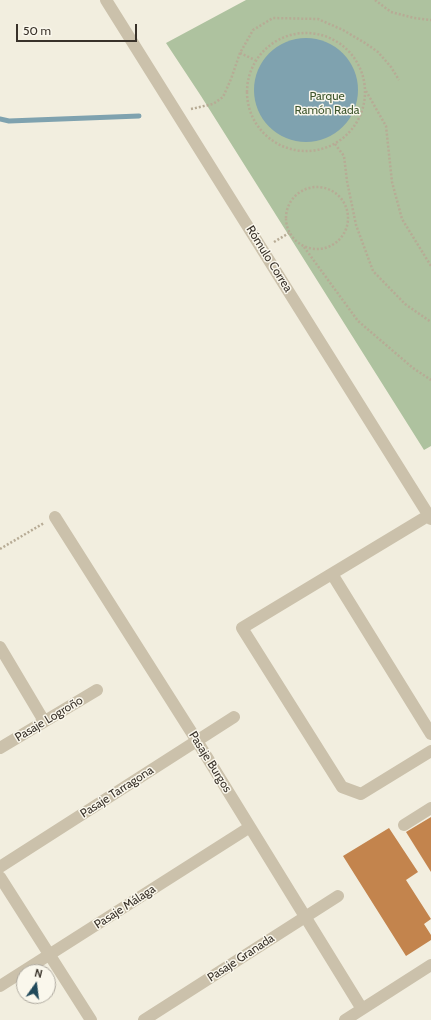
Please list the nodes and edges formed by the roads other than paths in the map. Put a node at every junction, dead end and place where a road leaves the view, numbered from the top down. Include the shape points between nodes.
1 (106, 0) edge
2 (430, 516) edge
3 (55, 517) road end
4 (332, 574) junction
5 (0, 647) edge
6 (97, 690) dead end
7 (234, 717) dead end
8 (44, 721) junction
9 (431, 734) edge
10 (197, 741) junction
11 (0, 748) edge
12 (431, 751) edge
13 (431, 808) edge
14 (404, 825) dead end
15 (250, 827) junction
16 (0, 867) edge
17 (0, 877) edge
18 (338, 896) dead end
19 (306, 917) junction
20 (49, 955) junction
21 (431, 965) edge
22 (0, 986) edge
23 (362, 1009) junction
24 (91, 1020) edge
25 (144, 1020) edge
26 (344, 1020) edge

1 - 2 street, Rómulo Correa
2 - 4 street
3 - 10 street, Pasaje Burgos
4 - 9 street
4 - 12 street via 242,628 342,788 360,794
5 - 8 street
6 - 8 street, Pasaje Logroño
7 - 10 street, Pasaje Tarragona
8 - 11 street, Pasaje Logroño
10 - 15 street, Pasaje Burgos
10 - 16 street, Pasaje Tarragona
13 - 14 street
15 - 19 street, Pasaje Burgos
15 - 20 street, Pasaje Málaga
17 - 20 street
18 - 19 street, Pasaje Granada
19 - 23 street, Pasaje Burgos
19 - 25 street, Pasaje Granada
20 - 22 street, Pasaje Málaga
20 - 24 street
21 - 23 street
23 - 26 street

